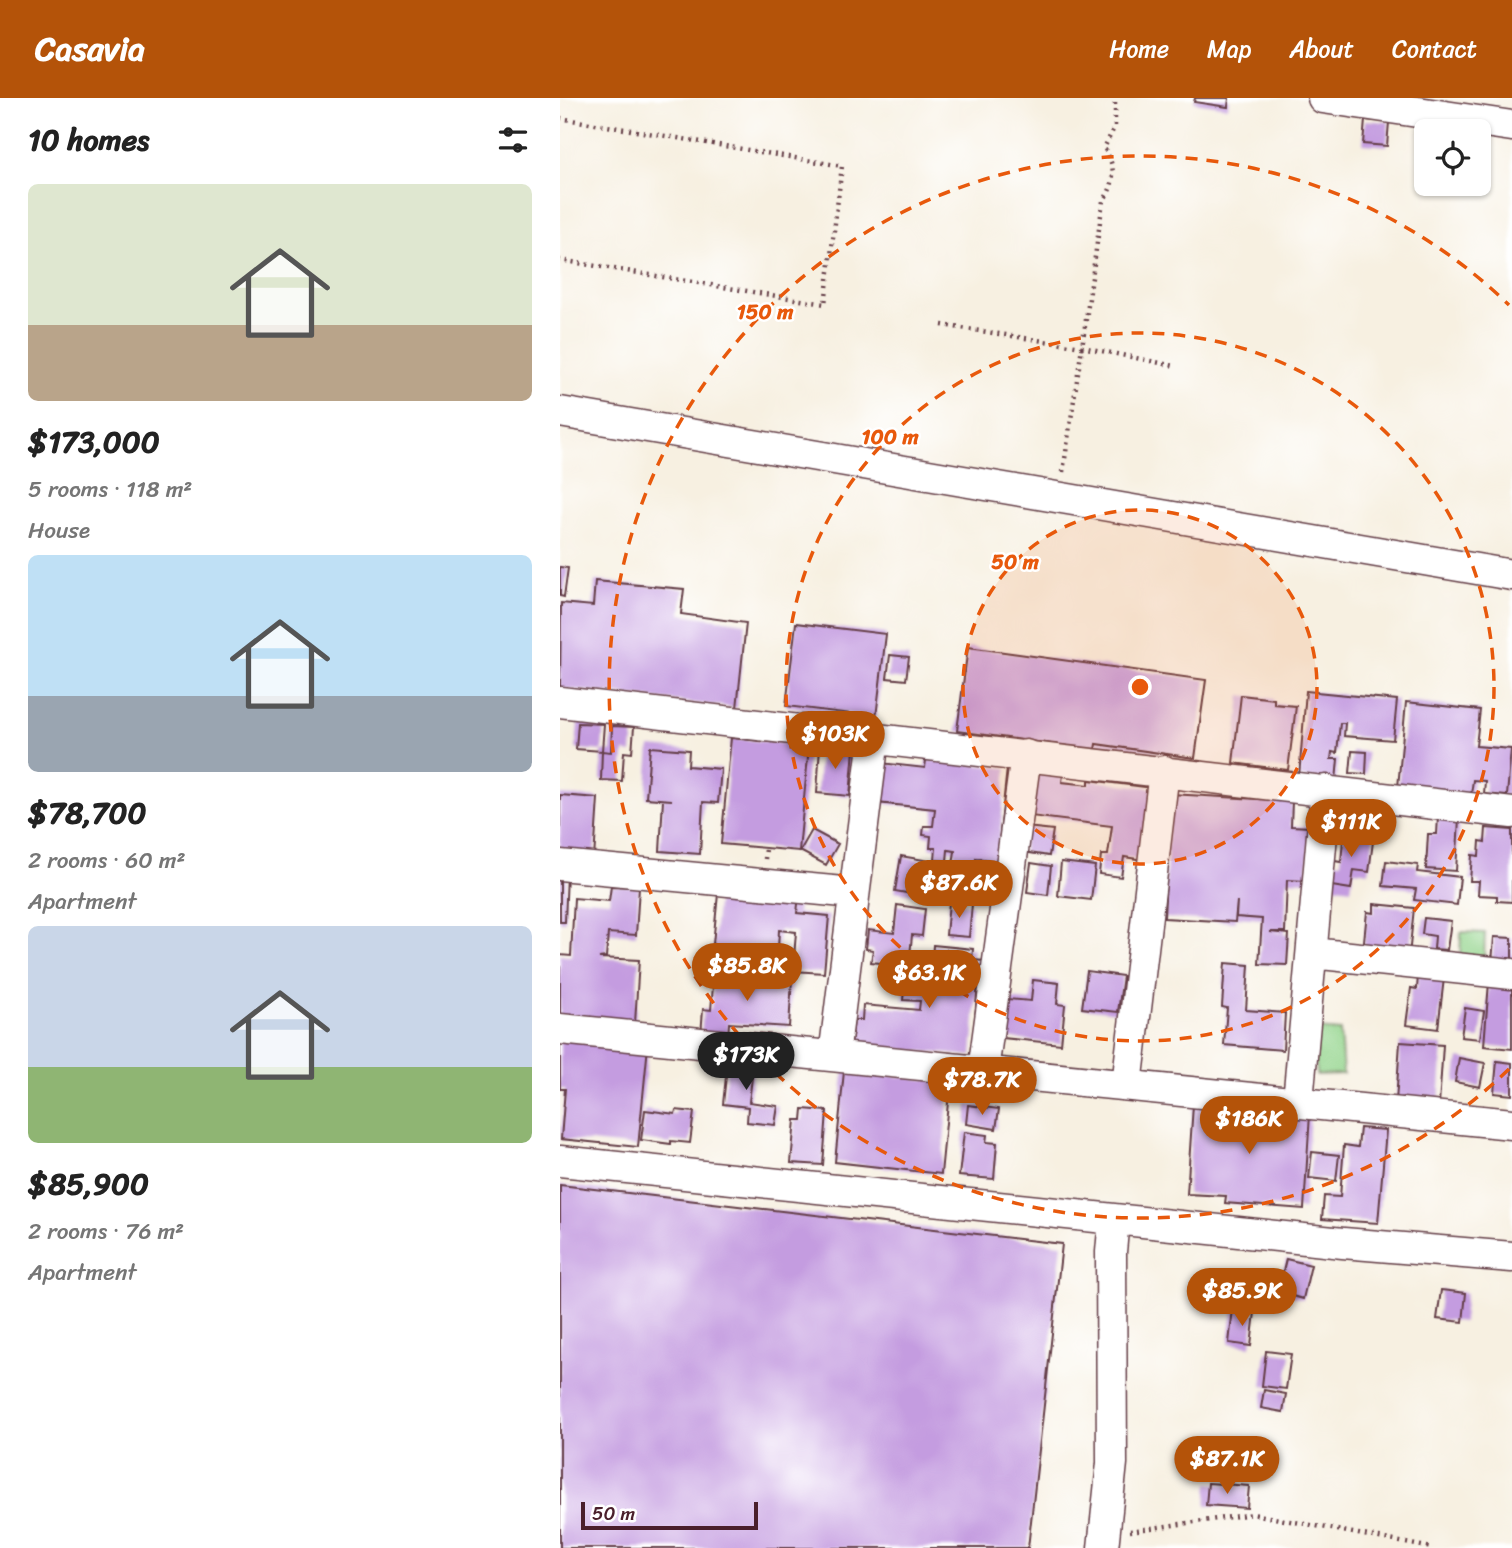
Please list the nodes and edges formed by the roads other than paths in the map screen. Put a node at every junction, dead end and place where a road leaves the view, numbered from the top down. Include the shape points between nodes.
1 (1323, 98) edge
2 (1512, 126) edge
3 (560, 412) edge
4 (1512, 575) edge
5 (560, 702) edge
6 (874, 738) junction
7 (1026, 755) junction
8 (1164, 771) junction
9 (1326, 790) junction
10 (1512, 813) edge
11 (560, 865) edge
12 (854, 893) junction
13 (1312, 953) junction
14 (1512, 974) edge
15 (560, 1029) edge
16 (834, 1056) junction
17 (983, 1071) junction
18 (1127, 1085) junction
19 (1298, 1101) junction
20 (1512, 1124) edge
21 (560, 1161) edge
22 (1114, 1219) junction
23 (1512, 1257) edge
24 (1114, 1540) edge

1 - 2 street
3 - 4 street
5 - 6 street
6 - 7 street
6 - 12 street
7 - 8 street
7 - 17 street
8 - 9 street
8 - 18 street
9 - 10 street
9 - 13 street
11 - 12 street
12 - 16 street
13 - 14 street
13 - 19 street
15 - 16 street
16 - 17 street
17 - 18 street
18 - 19 street
19 - 20 street
21 - 22 street
22 - 23 street
22 - 24 street

